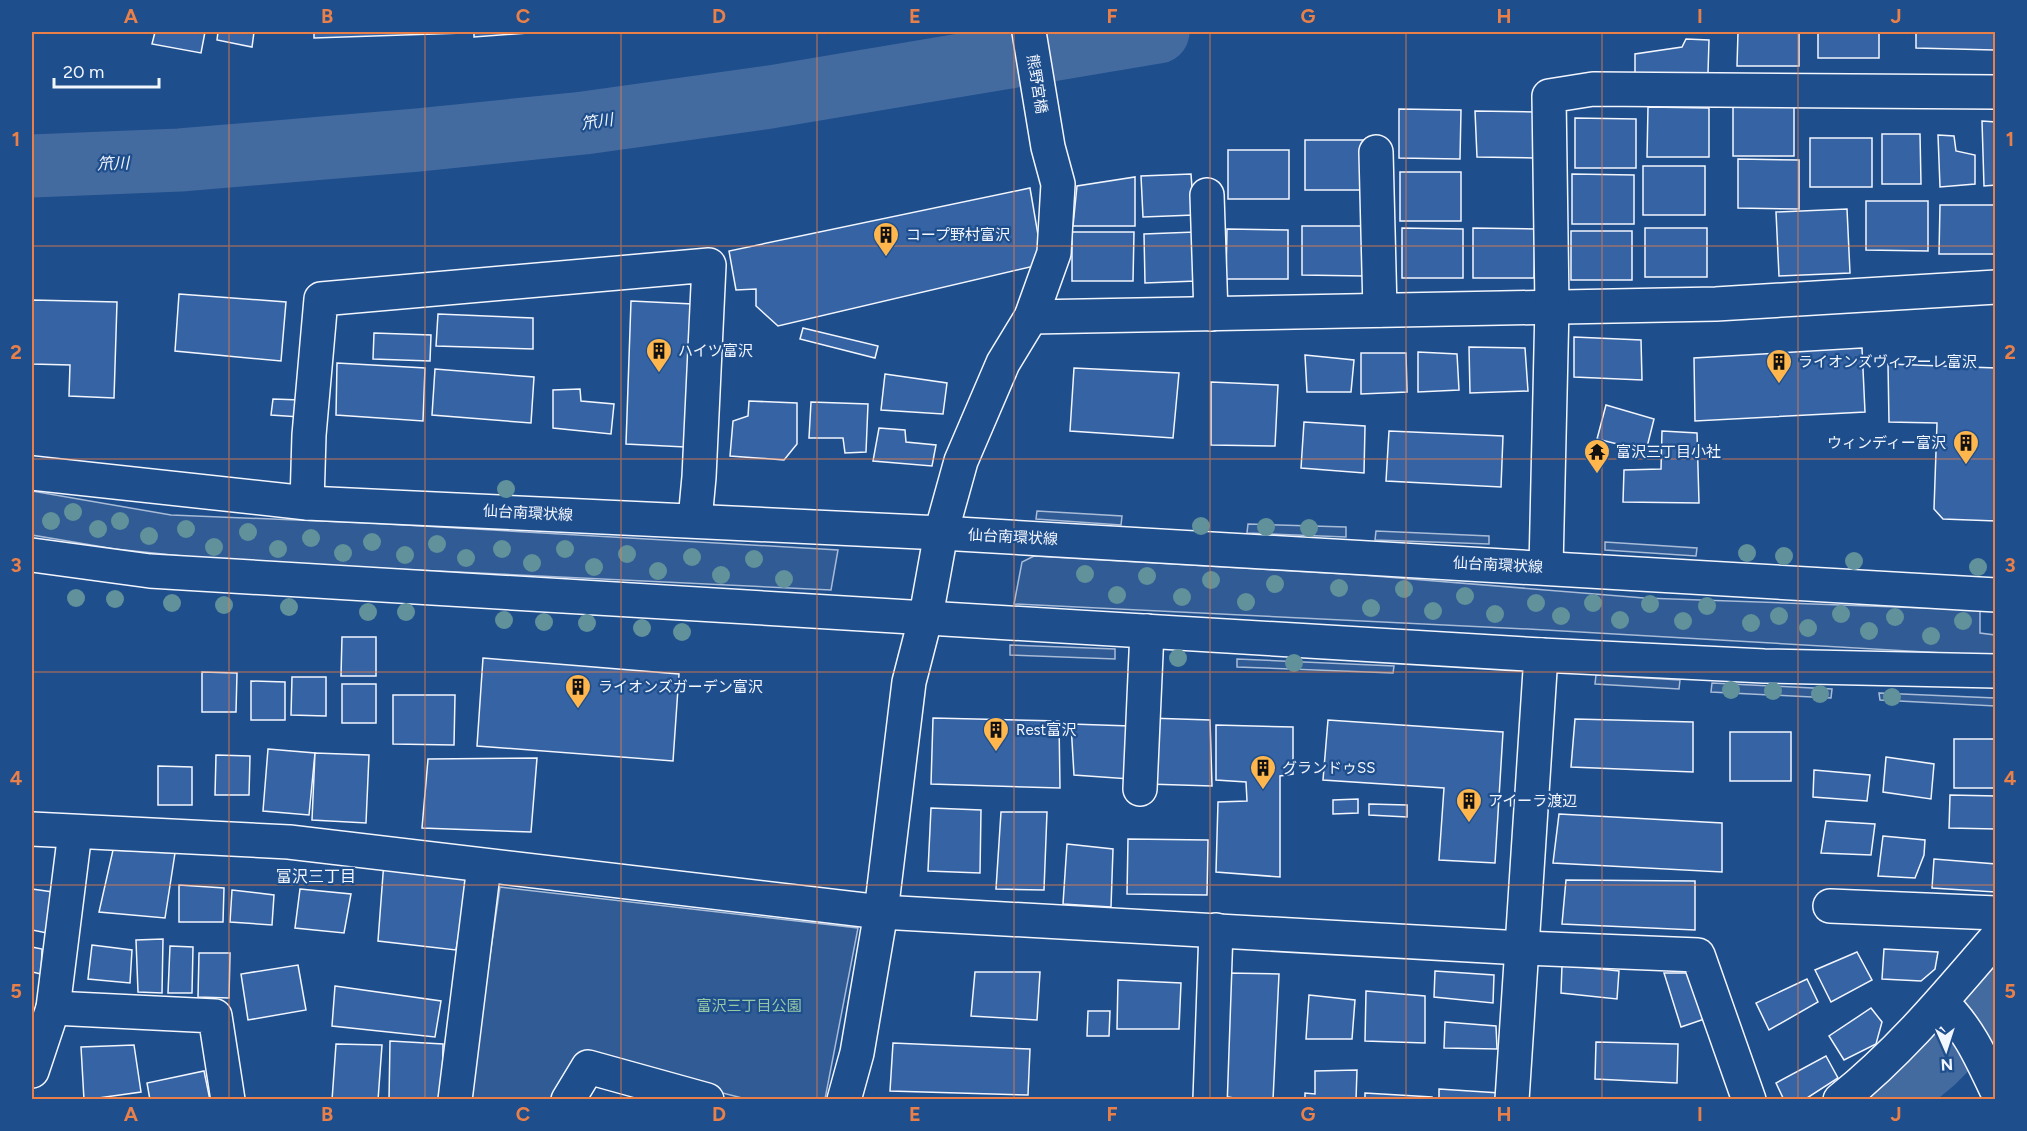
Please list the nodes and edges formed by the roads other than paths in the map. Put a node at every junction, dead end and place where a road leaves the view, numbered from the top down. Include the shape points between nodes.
1 (1029, 32) edge
2 (1995, 92) edge
3 (1376, 152) dead end
4 (1207, 195) dead end
5 (1995, 287) edge
6 (1552, 306) junction
7 (1380, 310) junction
8 (1211, 314) junction
9 (1031, 317) junction
10 (32, 473) edge
11 (307, 503) junction
12 (695, 520) junction
13 (941, 533) junction
14 (32, 555) edge
15 (1546, 568) junction
16 (32, 569) edge
17 (150, 571) junction
18 (1995, 595) edge
19 (926, 616) junction
20 (1147, 631) junction
21 (1541, 655) junction
22 (1995, 671) edge
23 (1140, 789) dead end
24 (32, 829) edge
25 (75, 832) junction
26 (484, 866) junction
27 (1830, 906) dead end
28 (880, 912) junction
29 (1995, 913) edge
30 (1216, 930) junction
31 (1995, 938) edge
32 (1522, 948) junction
33 (52, 1008) junction
34 (1947, 1008) junction
35 (32, 1071) edge
36 (1995, 1089) edge
37 (228, 1100) edge
38 (455, 1100) edge
39 (568, 1100) edge
40 (707, 1100) edge
41 (844, 1100) edge
42 (1210, 1100) edge
43 (1512, 1100) edge
44 (1749, 1100) edge
45 (1840, 1100) edge

1 - 9 street, 熊野宮橋 via 1058,184 1053,253
2 - 6 street via 1593,89 1550,96
3 - 7 street
4 - 8 street
5 - 6 street via 1716,304
6 - 7 street
6 - 15 street
7 - 8 street
8 - 9 street
9 - 13 street, 熊野宮橋 via 1004,363 961,461
10 - 11 street, 仙台南環状線
11 - 12 street, 仙台南環状線
11 - 12 street via 321,299 709,265
12 - 13 street, 仙台南環状線
13 - 15 street, 仙台南環状線
13 - 19 street, 熊野宮橋
14 - 17 street
15 - 18 street, 仙台南環状線
16 - 17 street
17 - 19 street
19 - 20 street
19 - 28 street, 熊野宮橋 via 909,682
20 - 21 street
20 - 23 street
21 - 22 street via 1764,666
21 - 32 street
24 - 25 street
25 - 26 street via 289,842
25 - 33 street
26 - 28 street
26 - 38 street
27 - 29 street
28 - 30 street
28 - 41 street, 熊野宮橋 via 858,1053
30 - 32 street
30 - 42 street
31 - 34 street
32 - 43 street
32 - 44 street via 1698,955
33 - 35 street
33 - 37 street via 215,1016
34 - 36 street via 1978,1049
34 - 45 street
39 - 40 street via 588,1067

